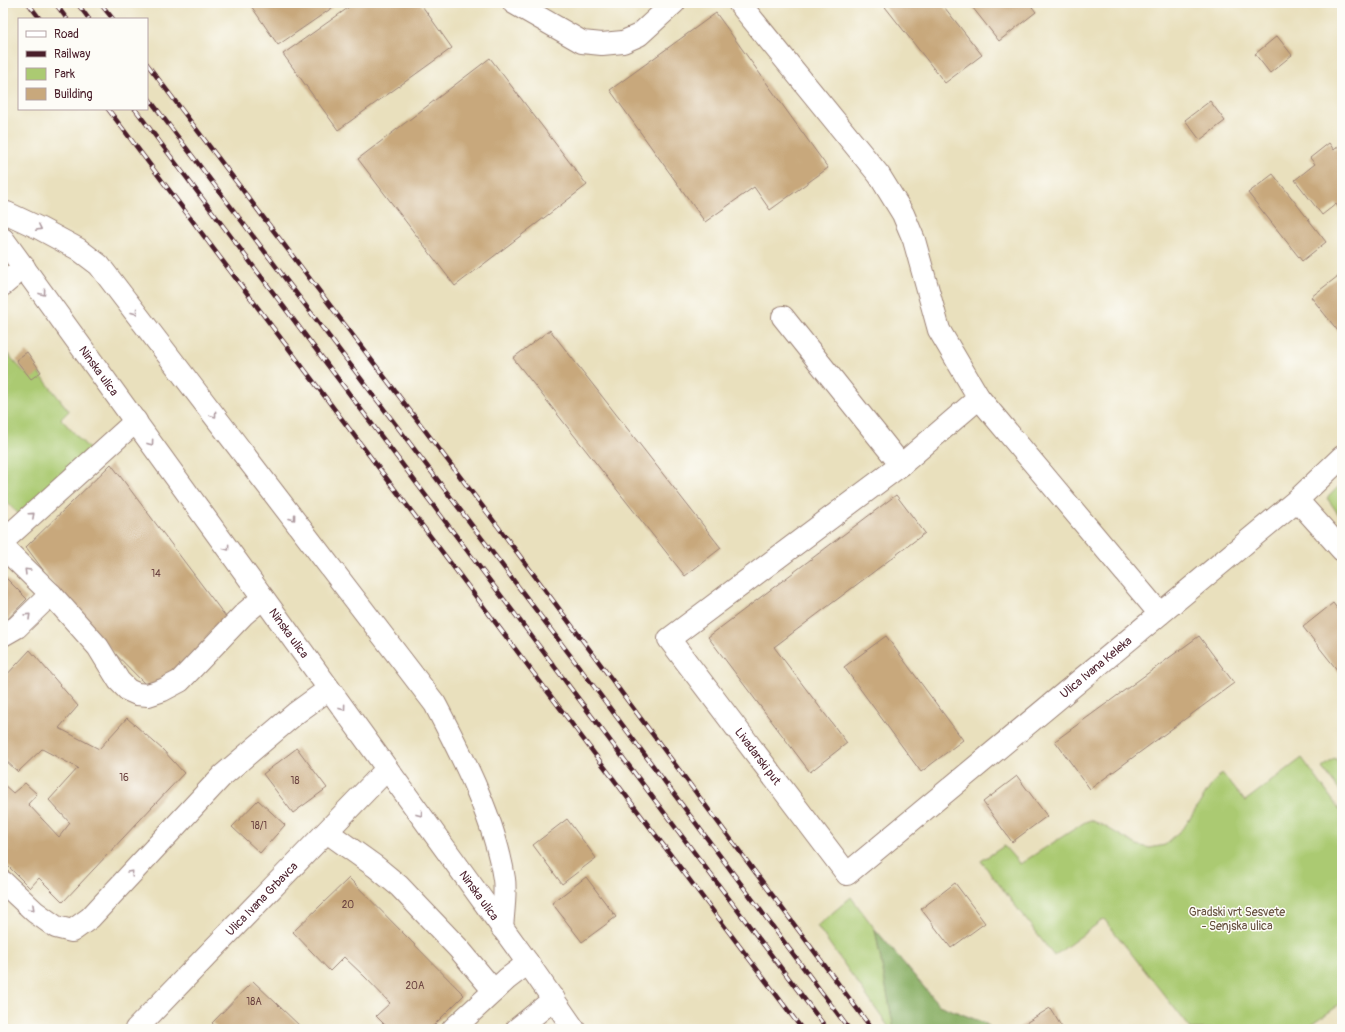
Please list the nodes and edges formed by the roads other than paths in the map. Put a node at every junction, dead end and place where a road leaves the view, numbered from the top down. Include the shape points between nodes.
1 (514, 3) edge
2 (674, 3) edge
3 (739, 3) edge
4 (3, 213) edge
5 (3, 239) edge
6 (24, 267) junction
7 (3, 285) edge
8 (783, 317) dead end
9 (979, 398) junction
10 (136, 421) junction
11 (1342, 457) edge
12 (901, 465) junction
13 (1297, 500) junction
14 (3, 541) edge
15 (3, 547) edge
16 (1342, 550) edge
17 (51, 594) junction
18 (263, 598) junction
19 (1160, 614) junction
20 (3, 635) edge
21 (329, 689) junction
22 (388, 769) junction
23 (327, 832) junction
24 (847, 874) joint
25 (3, 882) edge
26 (502, 928) junction
27 (528, 963) junction
28 (494, 991) junction
29 (554, 1000) junction
30 (141, 1023) edge
31 (453, 1029) edge
32 (517, 1029) edge
33 (574, 1029) edge

1 - 2 street via 582,42 602,44 623,42 639,35
3 - 9 street via 880,174 903,214 914,240 939,330
4 -> 26 street via 39,228 78,249 99,265 435,704 461,754 497,846 505,881
5 - 6 street, Ninska ulica
6 - 7 street
6 -> 10 street, Ninska ulica
8 - 12 street
9 - 12 street
9 - 19 street
14 -> 10 street
10 -> 18 street, Ninska ulica
11 - 13 street, Ulica Ivana Keleka
12 - 24 street, Livadarski put via 669,639
13 - 16 street
13 - 19 street, Ulica Ivana Keleka
17 -> 15 street
17 - 18 street via 98,647 119,682 128,690 148,695 180,681 244,614
20 -> 17 street via 17,627
18 - 21 street, Ninska ulica
19 - 24 street, Ulica Ivana Keleka
21 -> 22 street, Ninska ulica
25 -> 21 street via 35,912 56,927 72,930 90,918 222,776 296,712
22 - 23 street, Ulica Ivana Grbavca
22 -> 26 street, Ninska ulica
23 - 28 street via 399,886 459,949
23 - 30 street, Ulica Ivana Grbavca
26 - 27 street, Ninska ulica
27 - 28 street
27 - 29 street, Ninska ulica
28 - 31 street
29 - 32 street
29 - 33 street, Ninska ulica

